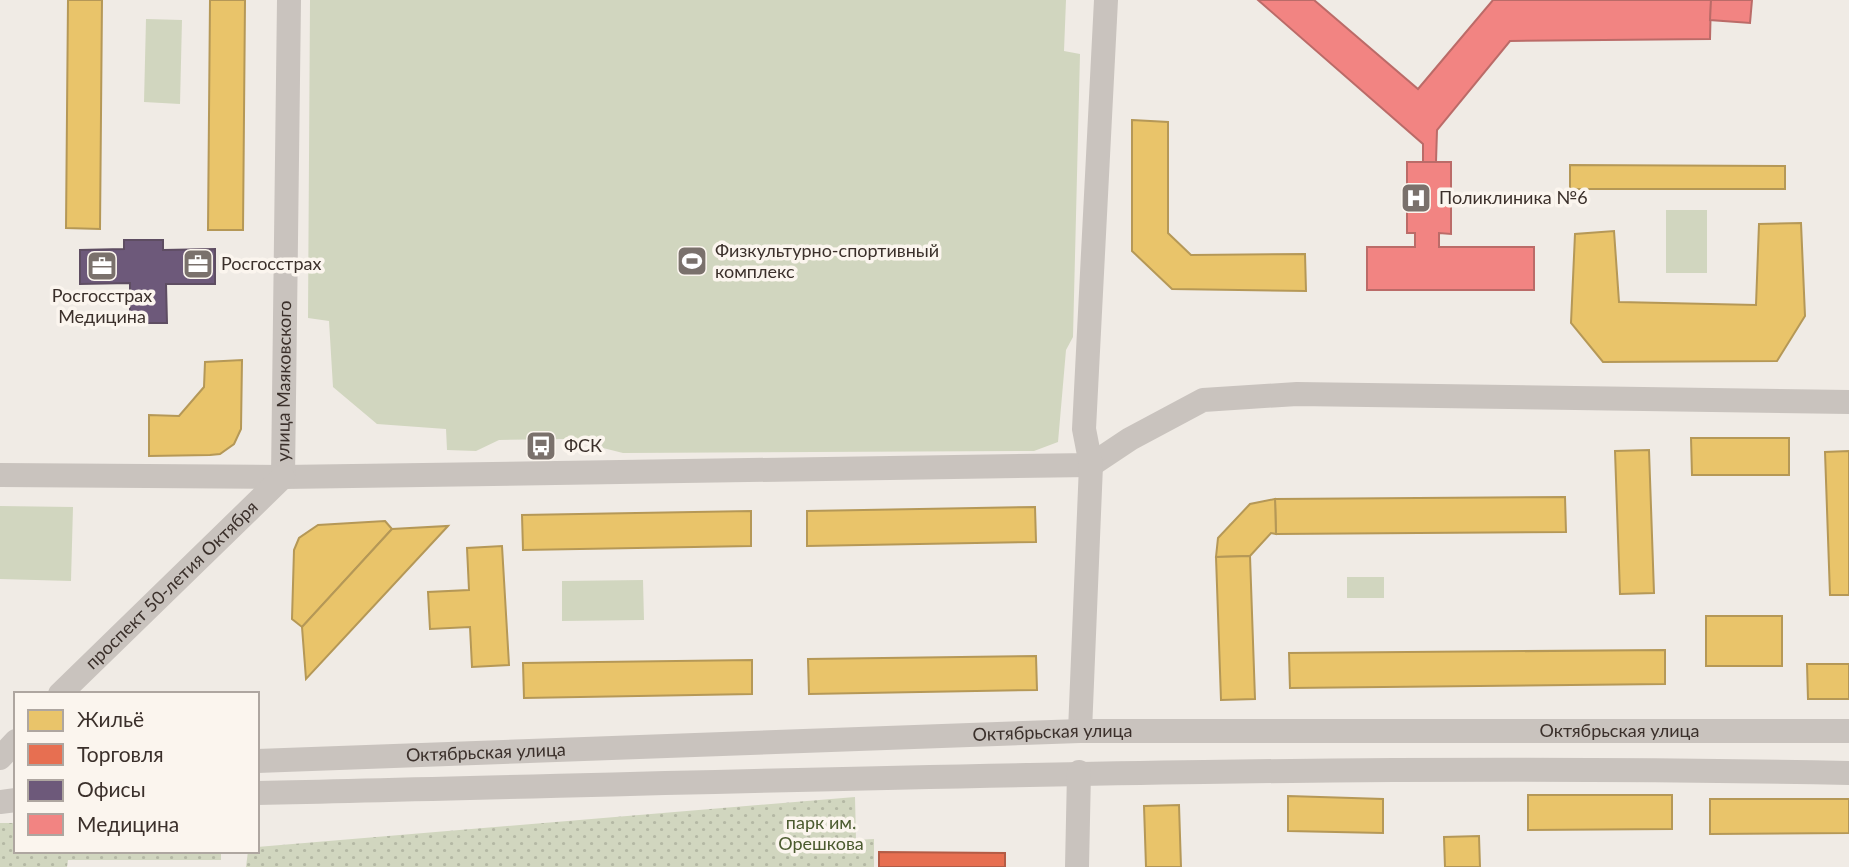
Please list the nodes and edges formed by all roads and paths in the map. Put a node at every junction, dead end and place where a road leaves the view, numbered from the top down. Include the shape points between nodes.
1 (289, 0) edge
2 (1106, 0) edge
3 (1849, 402) edge
4 (1091, 465) junction
5 (0, 475) edge
6 (283, 477) junction
7 (62, 692) edge
8 (1080, 731) junction
9 (1849, 731) edge
10 (14, 743) edge
11 (682, 745) junction
12 (0, 758) edge
13 (298, 759) junction
14 (259, 761) edge
15 (1079, 772) junction
16 (1849, 773) edge
17 (681, 782) junction
18 (298, 792) junction
19 (259, 793) edge
20 (1077, 867) edge

1 - 6 street, улица Маяковского
2 - 4 street via 1084,429
3 - 4 street via 1297,394 1203,400
4 - 6 street
4 - 8 street
5 - 6 street, улица Маяковского
6 - 7 street, проспект 50-летия Октября
8 - 9 street, Октябрьская улица
8 - 11 street, Октябрьская улица
10 - 12 street
11 - 13 street, Октябрьская улица
11 - 17 street
13 - 14 street, Октябрьская улица
13 - 18 street
15 - 16 street, Октябрьская улица via 1694,769
15 - 17 street, Октябрьская улица
15 - 20 street
17 - 18 street, Октябрьская улица
18 - 19 street, Октябрьская улица

